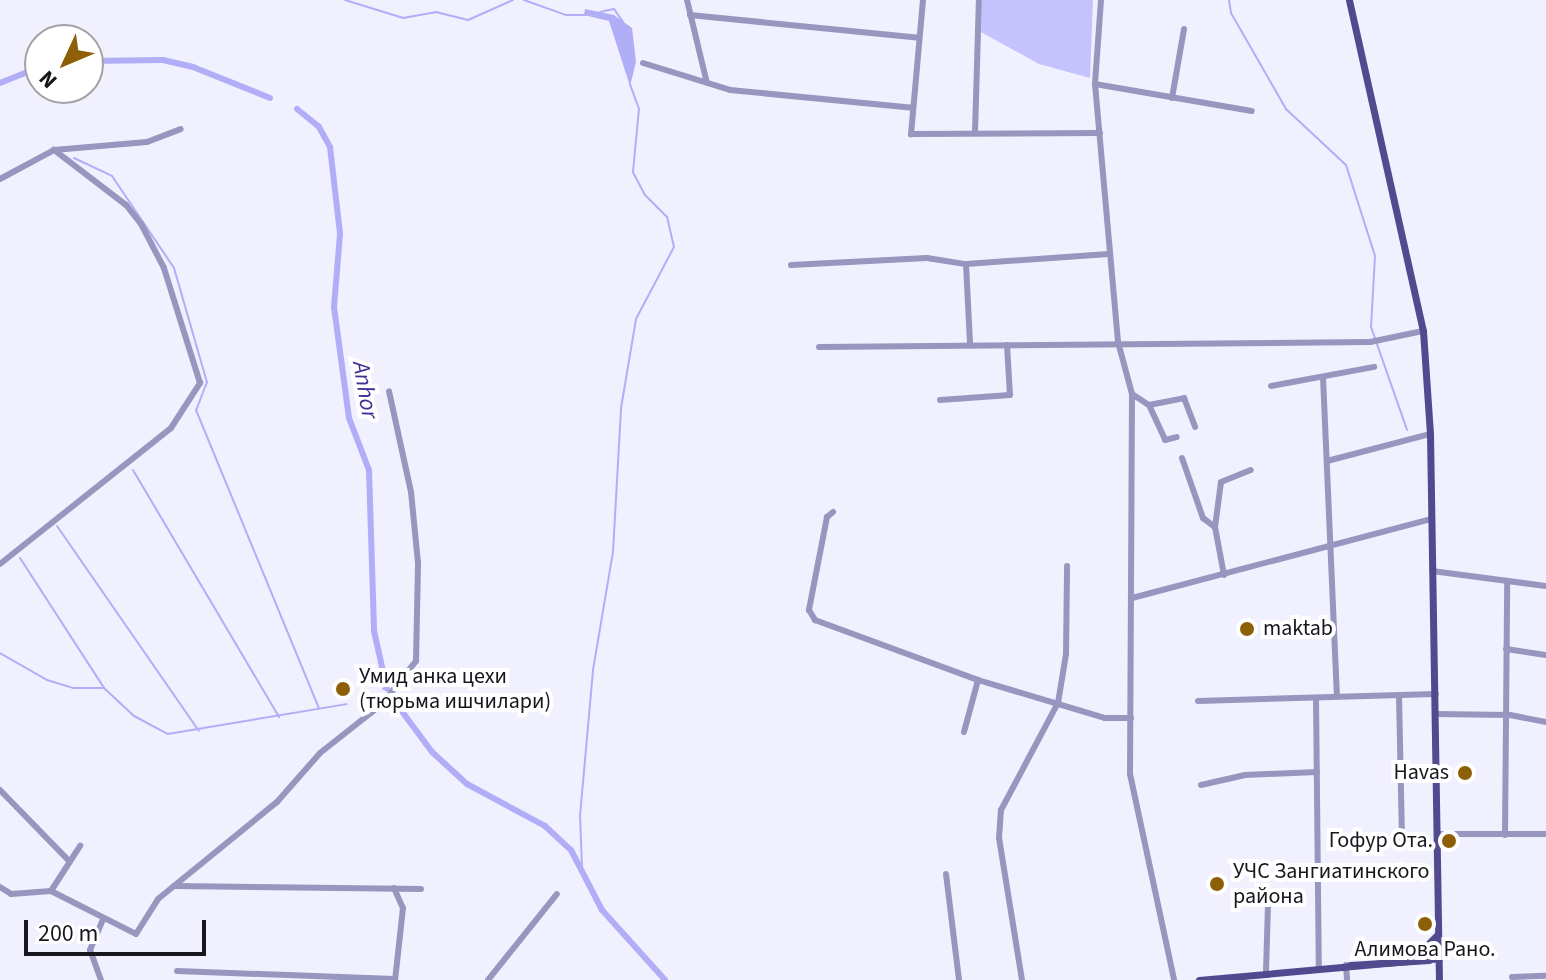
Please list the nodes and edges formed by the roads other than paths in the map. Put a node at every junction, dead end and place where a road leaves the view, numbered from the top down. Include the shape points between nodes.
1 (687, 0) edge
2 (923, 0) edge
3 (979, 0) edge
4 (1101, 0) edge
5 (1349, 0) edge
6 (690, 15) junction
7 (1184, 29) dead end
8 (919, 38) junction
9 (643, 63) dead end
10 (707, 83) junction
11 (1095, 84) junction
12 (1172, 98) junction
13 (912, 108) junction
14 (1252, 111) dead end
15 (181, 129) dead end
16 (975, 132) junction
17 (1100, 133) junction
18 (54, 150) junction
19 (0, 179) edge
20 (1109, 254) junction
21 (966, 264) junction
22 (791, 265) dead end
23 (1423, 331) junction
24 (1118, 342) junction
25 (970, 344) junction
26 (1007, 345) junction
27 (819, 347) dead end
28 (1374, 367) dead end
29 (1323, 377) junction
30 (1271, 386) dead end
31 (389, 391) dead end
32 (1132, 394) junction
33 (940, 400) dead end
34 (1149, 405) junction
35 (1195, 427) dead end
36 (1430, 434) junction
37 (1177, 437) dead end
38 (1182, 458) dead end
39 (1327, 461) junction
40 (1251, 470) dead end
41 (833, 512) dead end
42 (1431, 519) junction
43 (1215, 527) junction
44 (1330, 547) junction
45 (0, 564) edge
46 (1067, 566) dead end
47 (1432, 571) junction
48 (1224, 575) junction
49 (1507, 582) junction
50 (1546, 586) edge
51 (1132, 598) junction
52 (1506, 649) junction
53 (1546, 655) edge
54 (978, 680) junction
55 (1436, 694) junction
56 (1399, 695) junction
57 (1337, 697) junction
58 (1316, 698) junction
59 (1198, 701) dead end
60 (1058, 703) junction
61 (1436, 714) junction
62 (1510, 715) junction
63 (1131, 718) junction
64 (1546, 722) edge
65 (964, 732) dead end
66 (1317, 772) junction
67 (1201, 785) dead end
68 (0, 790) edge
69 (1439, 834) junction
70 (1546, 834) edge
71 (1505, 835) junction
72 (1402, 840) dead end
73 (80, 846) dead end
74 (70, 862) junction
75 (946, 874) dead end
76 (174, 886) junction
77 (0, 887) edge
78 (394, 888) junction
79 (421, 889) dead end
80 (51, 891) junction
81 (557, 894) dead end
82 (1268, 903) dead end
83 (103, 920) junction
84 (1438, 933) junction
85 (1413, 957) junction
86 (1439, 958) junction
87 (1346, 965) junction
88 (1319, 968) junction
89 (177, 971) dead end
90 (1266, 972) junction
91 (1546, 976) edge
92 (1512, 977) dead end
93 (101, 980) edge
94 (395, 980) edge
95 (488, 980) edge
96 (959, 980) edge
97 (1022, 980) edge
98 (1174, 980) edge
99 (1199, 980) edge
100 (1347, 980) edge
101 (1439, 980) edge

1 - 6 street
2 - 8 street
3 - 16 street
4 - 11 street
5 - 23 main road
6 - 8 street
6 - 10 street
7 - 12 street
8 - 13 street
9 - 10 street
10 - 13 street via 730,90
11 - 12 street
11 - 17 street
12 - 14 street
13 - 16 street via 913,135
15 - 18 street via 147,142
16 - 17 street
17 - 20 street
18 - 19 street
18 - 45 street via 126,205 141,224 164,268 200,383 171,428
20 - 21 street
20 - 24 street
21 - 22 street via 927,258
21 - 25 street
23 - 24 street via 1370,342
23 - 36 main road
24 - 26 street
24 - 32 street
25 - 26 street
25 - 27 street
26 - 33 street via 1010,395
28 - 29 street
29 - 30 street
29 - 39 street
31 - 76 street via 411,492 418,563 416,661 382,704 320,753 277,802
32 - 34 street
32 - 51 street
34 - 35 street via 1184,398
34 - 37 street via 1165,440
36 - 39 street
36 - 42 main road
38 - 43 street via 1203,518
39 - 44 street
40 - 43 street via 1221,482
41 - 54 street via 827,517 809,610 815,620
42 - 44 street
42 - 47 main road
43 - 48 street
44 - 48 street
44 - 57 street
46 - 60 street via 1066,654
47 - 49 street
47 - 55 main road
48 - 51 street
49 - 50 street
49 - 52 street
51 - 63 street
52 - 53 street
52 - 62 street
54 - 60 street
54 - 65 street
55 - 56 street
55 - 61 main road
56 - 57 street
56 - 72 street
57 - 58 street
58 - 59 street
58 - 66 street
60 - 63 street via 1105,718
60 - 97 street via 1001,810 999,838
61 - 62 street
61 - 69 main road
62 - 64 street
62 - 71 street
63 - 98 street via 1130,774
66 - 67 street via 1245,775
66 - 88 street
68 - 74 street
69 - 71 street
69 - 84 main road
70 - 71 street
73 - 74 street
74 - 80 street
75 - 96 street
76 - 78 street
76 - 83 street via 158,899 136,934
77 - 80 street via 11,894
78 - 79 street
78 - 94 street via 403,908
80 - 83 street
81 - 95 street
82 - 90 street
83 - 93 street via 90,950
84 - 85 main road
84 - 86 main road
85 - 86 main road
85 - 87 main road
86 - 87 main road
86 - 101 main road
87 - 88 main road
87 - 100 street
88 - 90 main road
89 - 94 street
90 - 99 main road
91 - 92 street

